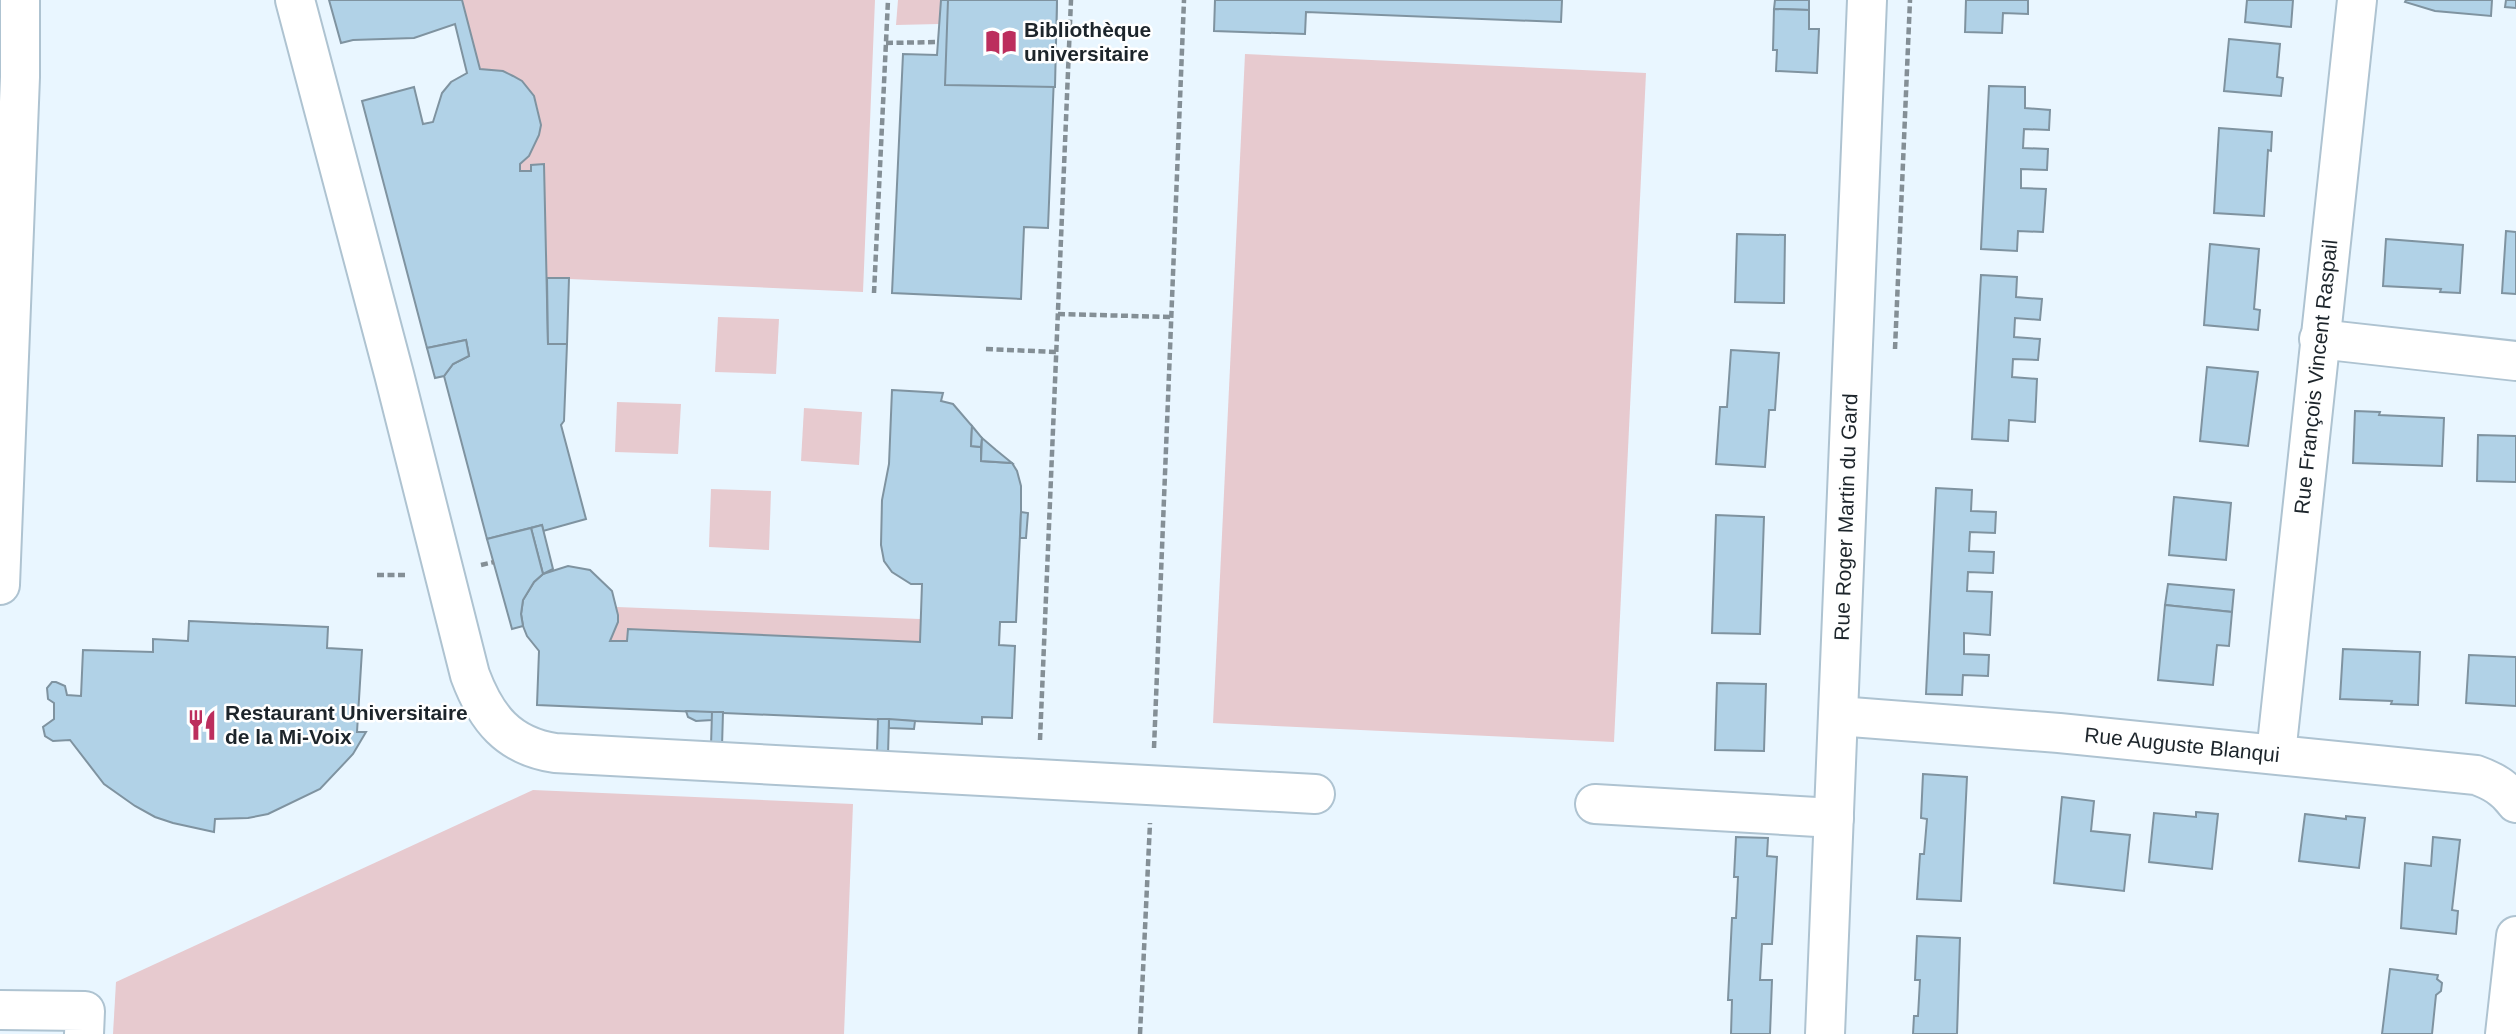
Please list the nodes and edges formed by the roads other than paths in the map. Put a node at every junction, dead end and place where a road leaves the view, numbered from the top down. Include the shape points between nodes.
1 (20, 0) edge
2 (295, 0) edge
3 (1867, 0) edge
4 (2357, 0) edge
5 (2319, 339) junction
6 (2516, 361) edge
7 (0, 585) edge
8 (1838, 716) junction
9 (2276, 754) junction
10 (1315, 794) dead end
11 (2516, 803) edge
12 (1595, 804) dead end
13 (1834, 818) junction
14 (2516, 936) edge
15 (0, 1010) edge
16 (85, 1034) edge
17 (1825, 1034) edge
18 (2505, 1034) edge

1 - 7 street
2 - 10 street via 470,675 496,723 521,743 555,753
3 - 8 street, Rue Roger Martin du Gard
4 - 5 street, Rue François Vincent Raspail
5 - 6 street
5 - 9 street, Rue François Vincent Raspail
8 - 9 street, Rue Auguste Blanqui
8 - 13 street, Rue Roger Martin du Gard
9 - 11 street, Rue Auguste Blanqui via 2476,775 2508,791
12 - 13 street
13 - 17 street, Rue Roger Martin du Gard
14 - 18 street
15 - 16 street via 85,1011

